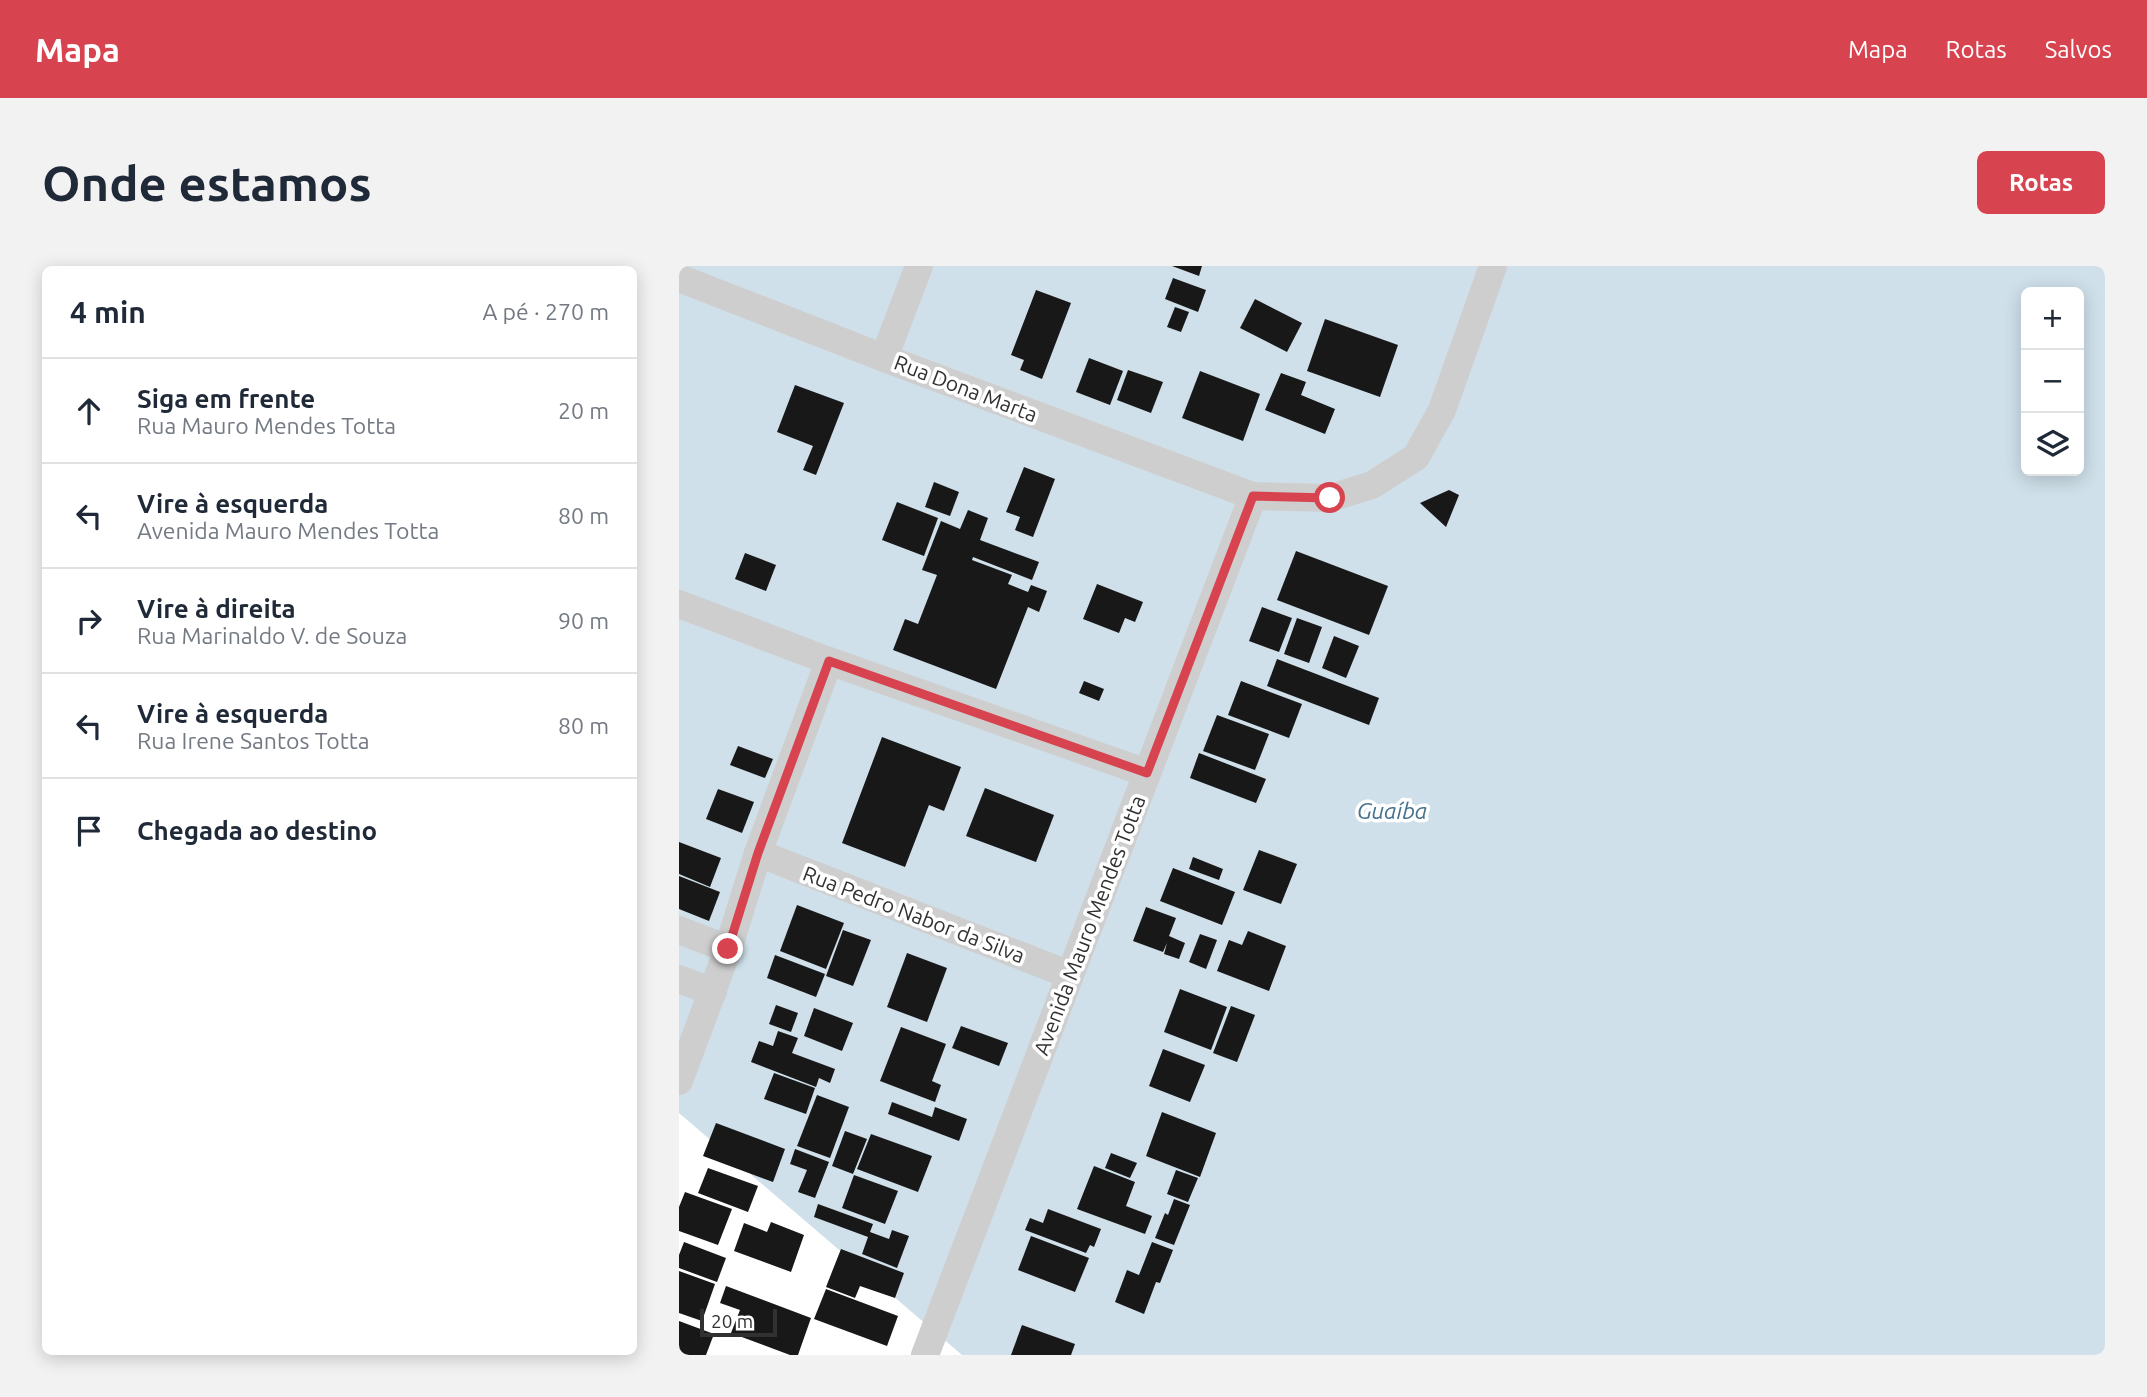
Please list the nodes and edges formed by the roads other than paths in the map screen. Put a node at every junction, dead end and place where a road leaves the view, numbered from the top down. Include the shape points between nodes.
1 (919, 266) edge
2 (1493, 266) edge
3 (679, 278) edge
4 (884, 358) junction
5 (1253, 496) junction
6 (679, 604) edge
7 (829, 661) junction
8 (1147, 773) junction
9 (758, 853) junction
10 (679, 930) edge
11 (728, 949) junction
12 (1070, 975) junction
13 (679, 979) edge
14 (713, 992) junction
15 (679, 1081) edge
16 (925, 1355) edge

1 - 4 street
2 - 5 street, Rua Dona Marta via 1442,410 1416,457 1372,485 1330,498
3 - 4 street, Rua Dona Marta
4 - 5 street, Rua Dona Marta
5 - 8 street, Avenida Mauro Mendes Totta
6 - 7 street
7 - 8 street
7 - 9 street
8 - 12 street, Avenida Mauro Mendes Totta
9 - 11 street
9 - 12 street, Rua Pedro Nabor da Silva
10 - 11 street
11 - 14 street
12 - 16 street, Avenida Mauro Mendes Totta
13 - 14 street
14 - 15 street

